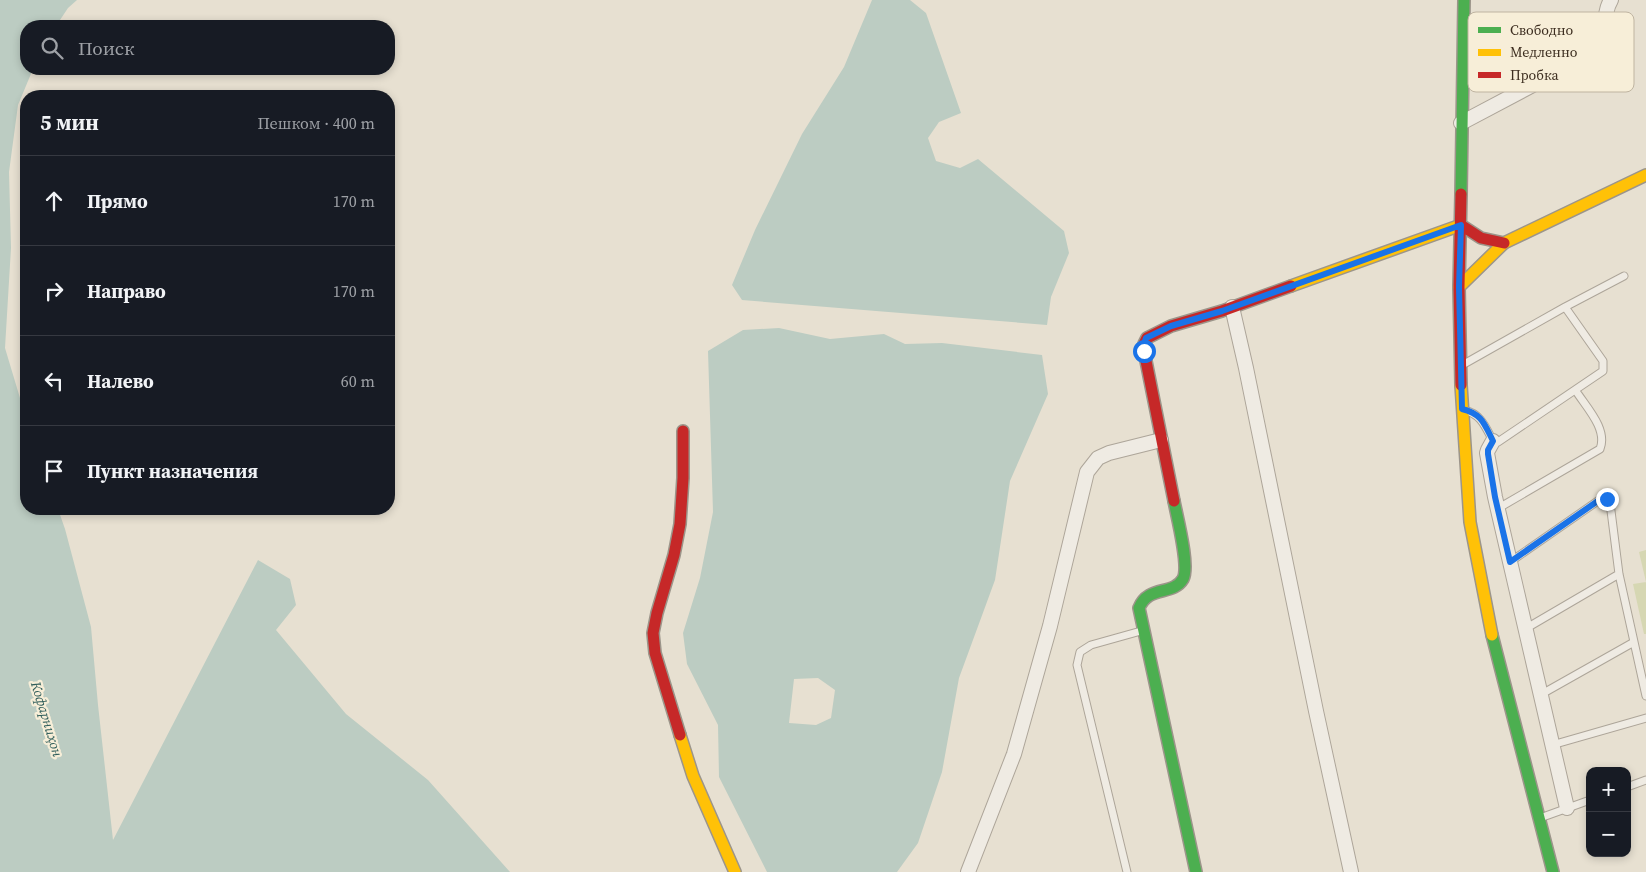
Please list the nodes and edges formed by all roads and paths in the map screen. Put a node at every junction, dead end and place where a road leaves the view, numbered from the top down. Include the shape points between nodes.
1 (1464, 0) edge
2 (1474, 0) edge
3 (1611, 0) edge
4 (1606, 12) edge
5 (1463, 13) junction
6 (1519, 92) edge
7 (1461, 123) junction
8 (1646, 175) edge
9 (1461, 225) junction
10 (1504, 243) junction
11 (1624, 276) dead end
12 (1459, 287) junction
13 (1232, 307) junction
14 (1565, 307) junction
15 (1461, 366) junction
16 (1576, 391) junction
17 (1462, 409) junction
18 (682, 431) dead end
19 (1161, 440) junction
20 (1493, 441) junction
21 (1497, 509) junction
22 (1510, 562) junction
23 (1619, 574) junction
24 (1525, 629) junction
25 (1144, 630) junction
26 (1634, 642) junction
27 (1540, 695) junction
28 (1646, 696) edge
29 (1646, 718) edge
30 (1552, 744) junction
31 (1646, 780) edge
32 (1631, 786) edge
33 (1586, 801) edge
34 (1567, 808) junction
35 (1539, 818) junction
36 (735, 872) edge
37 (968, 872) edge
38 (1128, 872) edge
39 (1196, 872) edge
40 (1351, 872) edge
41 (1553, 872) edge

1 - 5 street
2 - 5 lane
3 - 4 street
5 - 7 street
6 - 7 street
7 - 9 street
8 - 10 street
9 - 10 street via 1481,238
9 - 12 street
9 - 13 street
10 - 12 street
11 - 14 lane
12 - 15 street
13 - 19 street via 1171,326 1146,338 1144,351
13 - 40 street
14 - 15 lane
14 - 16 lane via 1604,366 1603,371
15 - 17 street
16 - 20 lane via 1498,442
16 - 21 lane via 1600,429 1600,449
17 - 20 lane via 1473,412 1482,420
17 - 35 street via 1470,522 1496,653
18 - 36 street via 681,517 654,633 654,652 693,776
19 - 25 street via 1186,570 1179,584 1144,597 1140,602
19 - 37 street via 1108,453 1098,458 1087,472 1050,626 1014,754
20 - 21 street via 1488,454
21 - 22 street
22 - 23 lane via 1602,498 1610,503
22 - 24 street
23 - 24 lane
23 - 26 lane
24 - 27 street
25 - 38 lane via 1091,645 1080,652 1077,664
25 - 39 street
26 - 27 lane
26 - 28 lane
27 - 30 street
29 - 30 lane
30 - 34 street
31 - 32 lane
33 - 34 lane
34 - 35 lane
35 - 41 street

